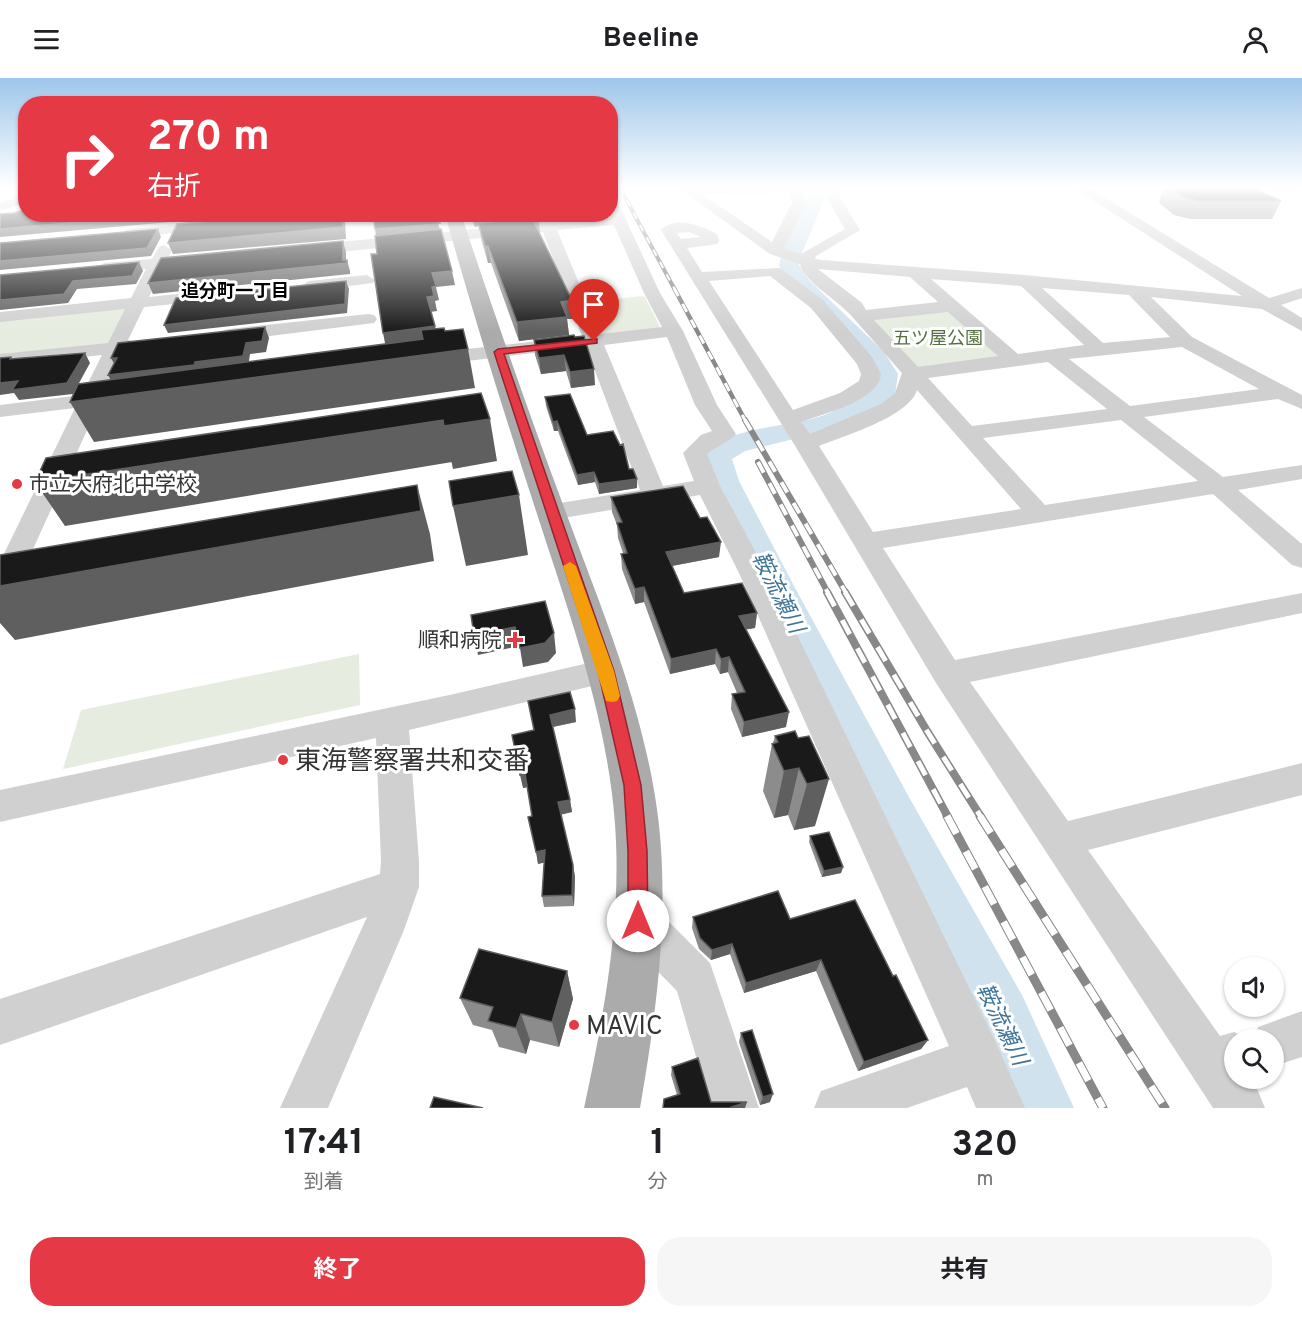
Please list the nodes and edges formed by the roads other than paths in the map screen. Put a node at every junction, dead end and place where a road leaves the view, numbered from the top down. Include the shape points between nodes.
1 (171, 236) edge
2 (341, 236) edge
3 (395, 236) edge
4 (460, 236) edge
5 (551, 236) edge
6 (626, 236) edge
7 (755, 236) edge
8 (783, 236) edge
9 (842, 236) edge
10 (1157, 236) edge
11 (833, 241) junction
12 (362, 242) edge
13 (677, 244) dead end
14 (850, 247) dead end
15 (295, 251) edge
16 (776, 251) junction
17 (870, 254) dead end
18 (215, 258) edge
19 (806, 261) junction
20 (158, 263) junction
21 (90, 269) edge
22 (919, 273) junction
23 (698, 277) junction
24 (1024, 280) junction
25 (298, 287) edge
26 (1134, 290) junction
27 (1302, 293) edge
28 (229, 294) edge
29 (137, 303) junction
30 (1267, 304) junction
31 (951, 306) junction
32 (861, 316) junction
33 (0, 317) edge
34 (1302, 326) edge
35 (674, 331) junction
36 (207, 337) edge
37 (594, 341) junction
38 (1185, 341) junction
39 (150, 343) edge
40 (115, 347) junction
41 (1099, 349) junction
42 (498, 352) junction
43 (1053, 356) junction
44 (0, 360) edge
45 (417, 361) edge
46 (1015, 361) junction
47 (911, 374) junction
48 (1281, 392) junction
49 (125, 396) edge
50 (90, 400) junction
51 (1302, 403) edge
52 (0, 411) edge
53 (1127, 414) junction
54 (788, 420) junction
55 (966, 434) junction
56 (805, 443) junction
57 (1302, 472) edge
58 (708, 486) junction
59 (1220, 486) junction
60 (654, 495) junction
61 (551, 512) junction
62 (1038, 513) junction
63 (867, 542) junction
64 (1302, 559) edge
65 (0, 591) edge
66 (1302, 603) edge
67 (606, 671) junction
68 (947, 674) junction
69 (392, 721) junction
70 (1302, 779) edge
71 (0, 806) edge
72 (1059, 840) junction
73 (399, 887) junction
74 (638, 921) junction
75 (0, 1022) edge
76 (1302, 1034) edge
77 (1284, 1040) edge
78 (1223, 1058) edge
79 (980, 1059) junction
80 (303, 1108) edge
81 (612, 1108) edge
82 (735, 1108) edge
83 (838, 1108) edge
84 (1001, 1108) edge
85 (1241, 1108) edge

1 - 20 street
2 - 12 street
3 - 12 street
4 - 42 main road
5 - 37 street
6 - 35 street
7 - 16 street
8 - 16 street
9 - 11 street
10 - 30 street
11 - 14 street
11 - 19 street via 809,254
12 - 15 street
12 - 25 street
12 - 36 street via 369,325
13 - 23 street
16 - 19 street
17 - 22 street via 921,269
18 - 20 street
19 - 22 street
19 - 32 street via 808,270 856,307
20 - 21 street
20 - 29 street
22 - 24 street
22 - 31 street
23 - 54 street
23 - 54 street via 774,271 817,304 866,361 871,380 864,388
24 - 26 street
24 - 41 street
26 - 30 street
26 - 38 street
27 - 30 street
28 - 29 street
29 - 33 street
29 - 40 street
30 - 34 street
31 - 32 street
31 - 46 street
32 - 47 street
35 - 37 street
35 - 58 street via 706,405 725,434 709,440 695,453
37 - 42 street
37 - 60 street
38 - 41 street
38 - 48 street
39 - 40 street
40 - 44 street
40 - 50 street
41 - 43 street
42 - 45 street
42 - 61 main road
43 - 46 street
43 - 53 street
46 - 47 street
47 - 55 street
47 - 56 street via 904,395 889,409
48 - 51 street
48 - 53 street
49 - 50 street
50 - 52 street
50 - 65 street
53 - 55 street
53 - 59 street
54 - 56 street
55 - 62 street
56 - 63 street
57 - 59 street
58 - 60 street
58 - 79 street via 753,573
59 - 62 street
59 - 64 street
60 - 61 street
61 - 67 main road
62 - 63 street
63 - 68 street
66 - 68 street
67 - 69 street
67 - 74 main road via 632,785 638,851
68 - 72 street
69 - 71 street
69 - 73 street
70 - 72 street
72 - 78 street
73 - 75 street
73 - 80 street
74 - 81 main road
74 - 82 street via 695,978
76 - 77 street
78 - 85 street
79 - 83 street
79 - 84 street

